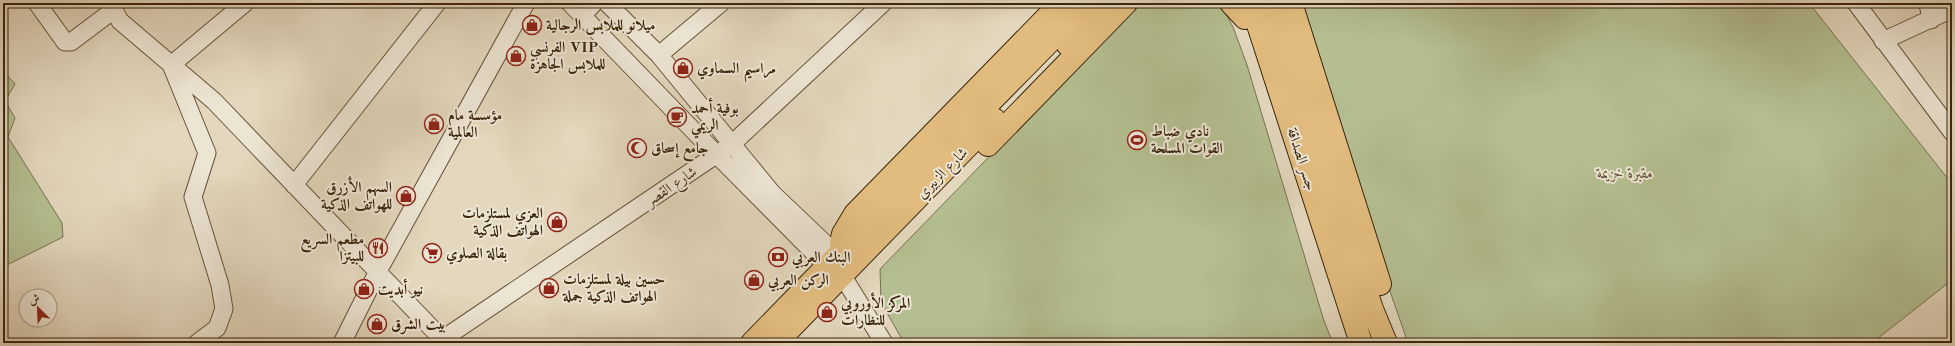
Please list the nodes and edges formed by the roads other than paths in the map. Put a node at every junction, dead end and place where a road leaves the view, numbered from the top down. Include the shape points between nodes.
1 (37, 3) edge
2 (245, 3) edge
3 (437, 3) edge
4 (526, 3) edge
5 (570, 3) edge
6 (594, 3) edge
7 (607, 3) edge
8 (721, 3) edge
9 (1060, 3) edge
10 (1087, 3) edge
11 (1109, 3) edge
12 (1126, 3) edge
13 (1272, 3) edge
14 (1291, 3) edge
15 (1856, 3) edge
16 (1928, 3) edge
17 (878, 5) edge
18 (1242, 7) edge
19 (1952, 9) edge
20 (582, 16) junction
21 (1931, 20) junction
22 (1883, 41) junction
23 (658, 55) junction
24 (171, 65) junction
25 (1952, 132) edge
26 (732, 144) junction
27 (717, 156) junction
28 (294, 185) junction
29 (835, 265) junction
30 (377, 273) junction
31 (783, 311) junction
32 (1362, 313) junction
33 (440, 341) edge
34 (197, 343) edge
35 (342, 343) edge
36 (738, 343) edge
37 (752, 343) edge
38 (776, 343) edge
39 (884, 343) edge
40 (1346, 343) edge
41 (1361, 343) edge
42 (1386, 343) edge
43 (1396, 343) edge

1 - 24 street via 65,42 71,42 111,12 115,12 120,21
2 - 24 street
3 - 28 street
4 - 30 street
5 - 20 street
6 - 20 street
7 - 23 street
8 - 23 street
9 - 29 main road via 855,214 843,234
10 - 29 main road, شارع الزبيري
11 - 29 main road, شارع الزبيري
12 - 29 main road via 877,259
13 - 32 main road, جسر الصداقة
14 - 43 main road via 1391,319
15 - 22 street
16 - 21 street
17 - 26 street, شارع القصر
18 - 32 main road, جسر الصداقة
18 - 40 main road
19 - 21 street
20 - 27 street
21 - 22 street
22 - 25 street
23 - 26 street
24 - 28 street via 214,101
24 - 34 street via 207,153 193,197 220,285 224,309 217,328
26 - 27 street, شارع القصر
26 - 29 street
27 - 29 street
27 - 33 street, شارع القصر
28 - 30 street
29 - 31 main road, شارع الزبيري
29 - 38 main road, شارع الزبيري
29 - 39 street
30 - 33 street
30 - 35 street
31 - 36 main road, شارع الزبيري
31 - 37 main road, شارع الزبيري
32 - 41 main road
32 - 42 main road

